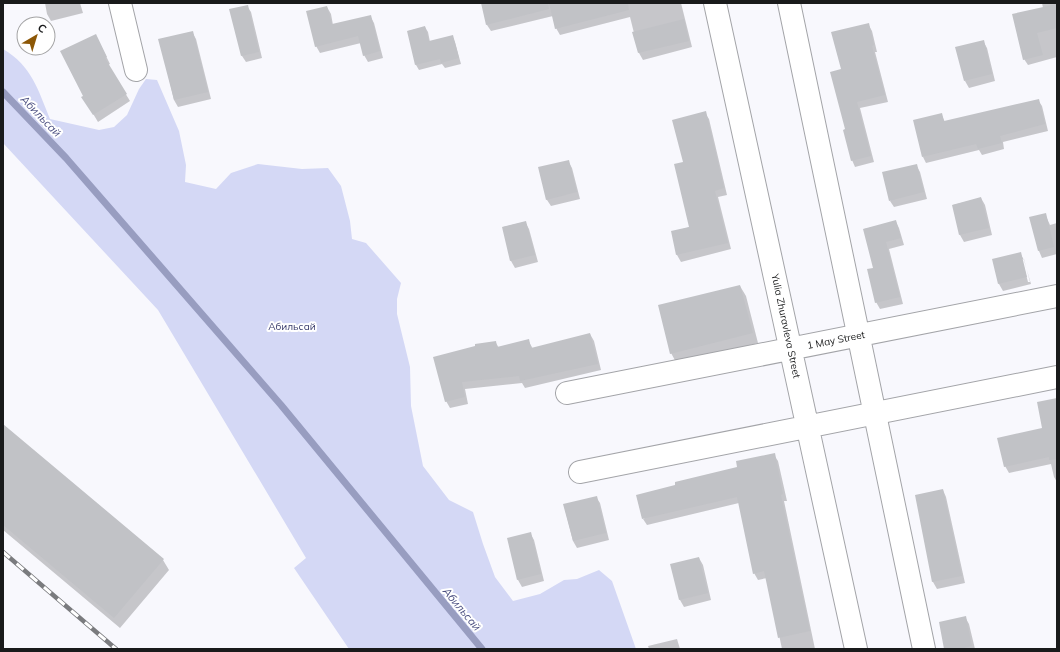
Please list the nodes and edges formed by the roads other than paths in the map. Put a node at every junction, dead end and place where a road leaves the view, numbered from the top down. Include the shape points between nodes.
1 (120, 3) edge
2 (716, 3) edge
3 (789, 3) edge
4 (136, 70) dead end
5 (1057, 296) edge
6 (859, 335) junction
7 (791, 349) junction
8 (1057, 377) edge
9 (567, 393) dead end
10 (875, 413) junction
11 (808, 427) junction
12 (580, 472) dead end
13 (856, 649) edge
14 (924, 649) edge

1 - 4 street
2 - 7 street, Yulia Zhuravleva Street
3 - 6 street
5 - 6 street, 1 May Street
6 - 7 street, 1 May Street
6 - 10 street
7 - 9 street, 1 May Street
7 - 11 street, Yulia Zhuravleva Street
8 - 10 street
10 - 11 street
10 - 14 street
11 - 12 street
11 - 13 street, Yulia Zhuravleva Street

